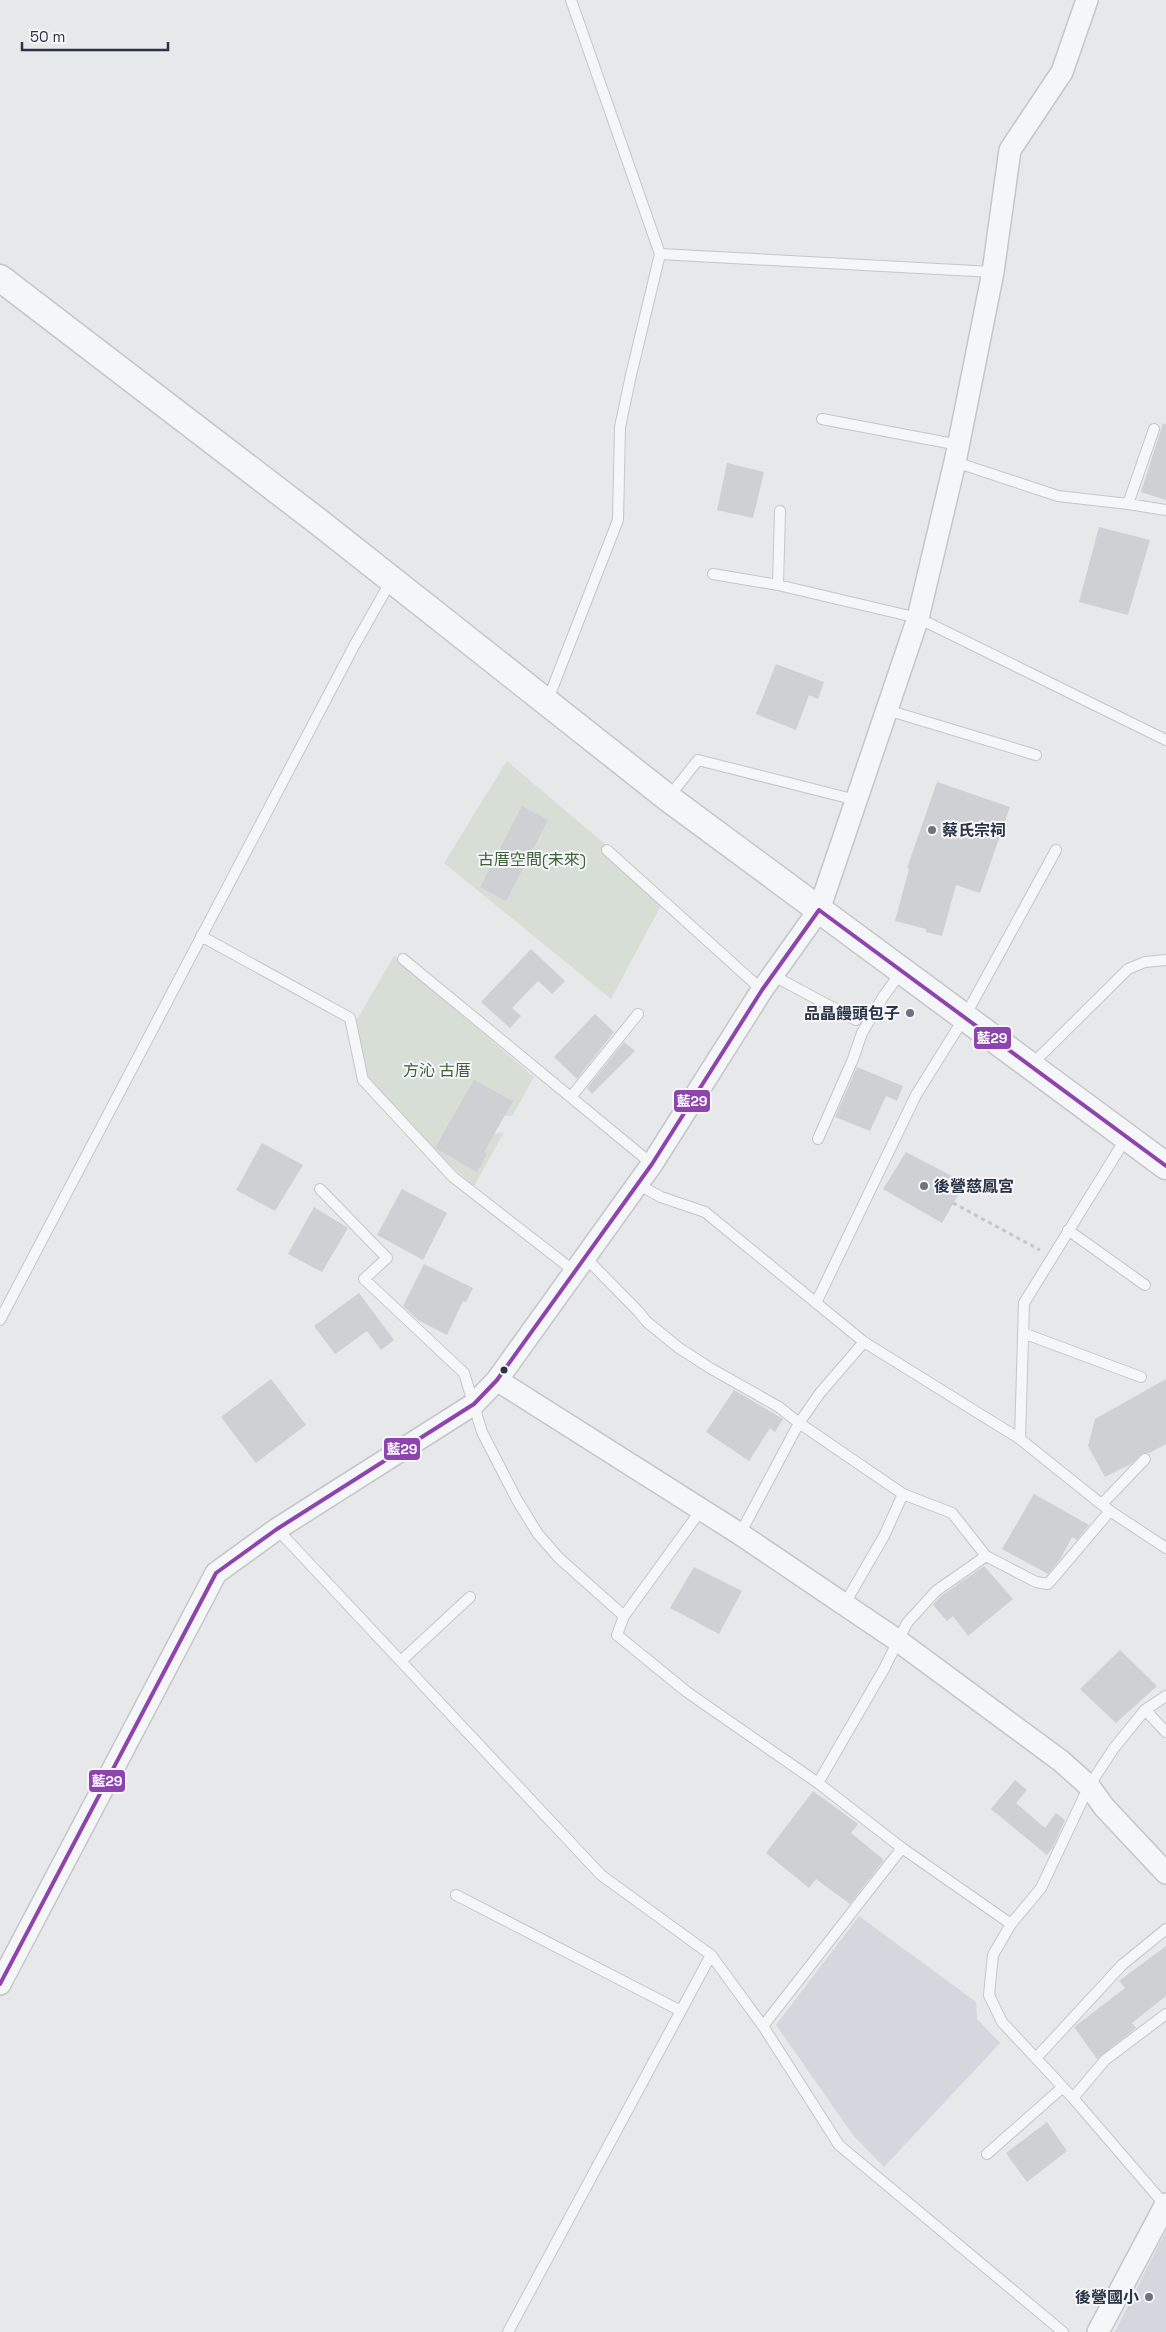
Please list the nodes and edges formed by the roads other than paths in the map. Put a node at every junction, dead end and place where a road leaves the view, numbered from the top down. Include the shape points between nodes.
1 (571, 0) edge
2 (1087, 0) edge
3 (660, 254) junction
4 (993, 272) junction
5 (0, 278) edge
6 (822, 419) dead end
7 (1154, 429) dead end
8 (957, 454) junction
9 (1128, 504) junction
10 (1166, 510) edge
11 (780, 511) dead end
12 (713, 574) dead end
13 (392, 580) junction
14 (778, 585) junction
15 (918, 618) junction
16 (547, 703) junction
17 (887, 710) junction
18 (1166, 740) edge
19 (1036, 755) dead end
20 (668, 798) junction
21 (856, 800) junction
22 (607, 850) dead end
23 (1056, 850) dead end
24 (819, 910) junction
25 (201, 936) junction
26 (403, 959) dead end
27 (1166, 960) edge
28 (902, 971) junction
29 (767, 982) junction
30 (638, 1014) dead end
31 (964, 1018) junction
32 (856, 1020) dead end
33 (1029, 1066) junction
34 (570, 1097) junction
35 (818, 1138) dead end
36 (1126, 1138) junction
37 (652, 1164) junction
38 (1166, 1166) edge
39 (637, 1184) junction
40 (320, 1189) dead end
41 (1068, 1230) junction
42 (580, 1264) junction
43 (1145, 1285) dead end
44 (816, 1303) junction
45 (0, 1320) edge
46 (1023, 1333) junction
47 (864, 1342) junction
48 (1141, 1377) dead end
49 (497, 1380) junction
50 (474, 1404) junction
51 (799, 1423) junction
52 (1020, 1439) junction
53 (1145, 1459) dead end
54 (903, 1494) junction
55 (1106, 1508) junction
56 (701, 1510) junction
57 (277, 1529) junction
58 (740, 1534) junction
59 (1166, 1548) edge
60 (986, 1556) junction
61 (470, 1597) dead end
62 (844, 1605) junction
63 (624, 1616) junction
64 (897, 1640) junction
65 (400, 1661) junction
66 (1166, 1696) edge
67 (1145, 1710) junction
68 (1166, 1732) edge
69 (818, 1783) junction
70 (1089, 1786) junction
71 (902, 1848) junction
72 (1166, 1873) edge
73 (456, 1894) dead end
74 (1011, 1924) junction
75 (1166, 1929) edge
76 (710, 1955) junction
77 (0, 1984) edge
78 (681, 2011) junction
79 (1166, 2014) edge
80 (763, 2026) junction
81 (1036, 2058) junction
82 (1063, 2087) junction
83 (1073, 2098) junction
84 (988, 2154) dead end
85 (1166, 2205) edge
86 (508, 2332) edge
87 (1063, 2332) edge
88 (1098, 2332) edge

1 - 3 lane
2 - 4 street via 1062,72 1010,150
3 - 4 lane
3 - 16 lane via 620,427 618,520
4 - 8 street
5 - 13 street
6 - 8 lane
7 - 9 lane
8 - 9 lane via 1058,496
8 - 15 street
9 - 10 lane
11 - 14 lane
12 - 14 lane
13 - 16 street
13 - 25 lane
14 - 15 lane
15 - 17 street
15 - 18 lane
16 - 20 street
17 - 19 lane
17 - 21 street
20 - 21 lane via 698,760
20 - 24 street
21 - 24 street
22 - 29 lane
23 - 31 lane
24 - 28 street
24 - 29 street
25 - 42 lane via 350,1018 363,1080 454,1177
25 - 45 lane
26 - 34 lane
27 - 33 lane via 1145,962 1128,969
28 - 31 street
28 - 35 lane via 862,1034
29 - 32 lane
29 - 37 street
30 - 34 lane
31 - 33 street
31 - 44 lane via 916,1095
33 - 36 street
34 - 37 lane
36 - 38 street
36 - 41 lane
37 - 39 street
39 - 42 street
39 - 44 lane via 661,1197 705,1212
40 - 50 lane via 386,1258 364,1279 464,1373
41 - 43 lane
41 - 46 lane via 1024,1303
42 - 49 street
42 - 51 lane via 679,1348 780,1407
44 - 47 lane
46 - 48 lane
46 - 52 lane
47 - 51 lane
47 - 52 lane
49 - 50 street
49 - 56 street
50 - 57 street
50 - 63 lane via 482,1432 538,1534 559,1558
51 - 54 lane
51 - 58 lane
52 - 55 lane
53 - 55 lane
54 - 60 lane via 952,1513
54 - 62 lane via 884,1536
55 - 59 lane
55 - 60 lane via 1048,1584 1036,1582
56 - 58 street
56 - 63 lane
57 - 65 lane
57 - 77 street via 216,1573
58 - 62 street
60 - 64 lane via 936,1591 907,1623
61 - 65 lane
62 - 64 street
63 - 69 lane via 618,1635 695,1697
64 - 69 lane via 884,1669
64 - 70 street via 1061,1761
65 - 76 lane via 601,1875
66 - 67 lane
67 - 68 lane
67 - 70 lane
69 - 71 lane
70 - 72 street via 1104,1807
70 - 74 lane via 1041,1888
71 - 74 lane
71 - 80 lane
73 - 78 lane
74 - 81 lane via 993,1955 989,1995 1002,2022
75 - 81 lane via 1122,1965
76 - 78 lane
76 - 80 lane
78 - 86 lane
79 - 83 lane via 1105,2060
80 - 87 lane via 839,2146
81 - 82 lane
82 - 83 lane
82 - 84 lane
83 - 85 lane
85 - 88 street

